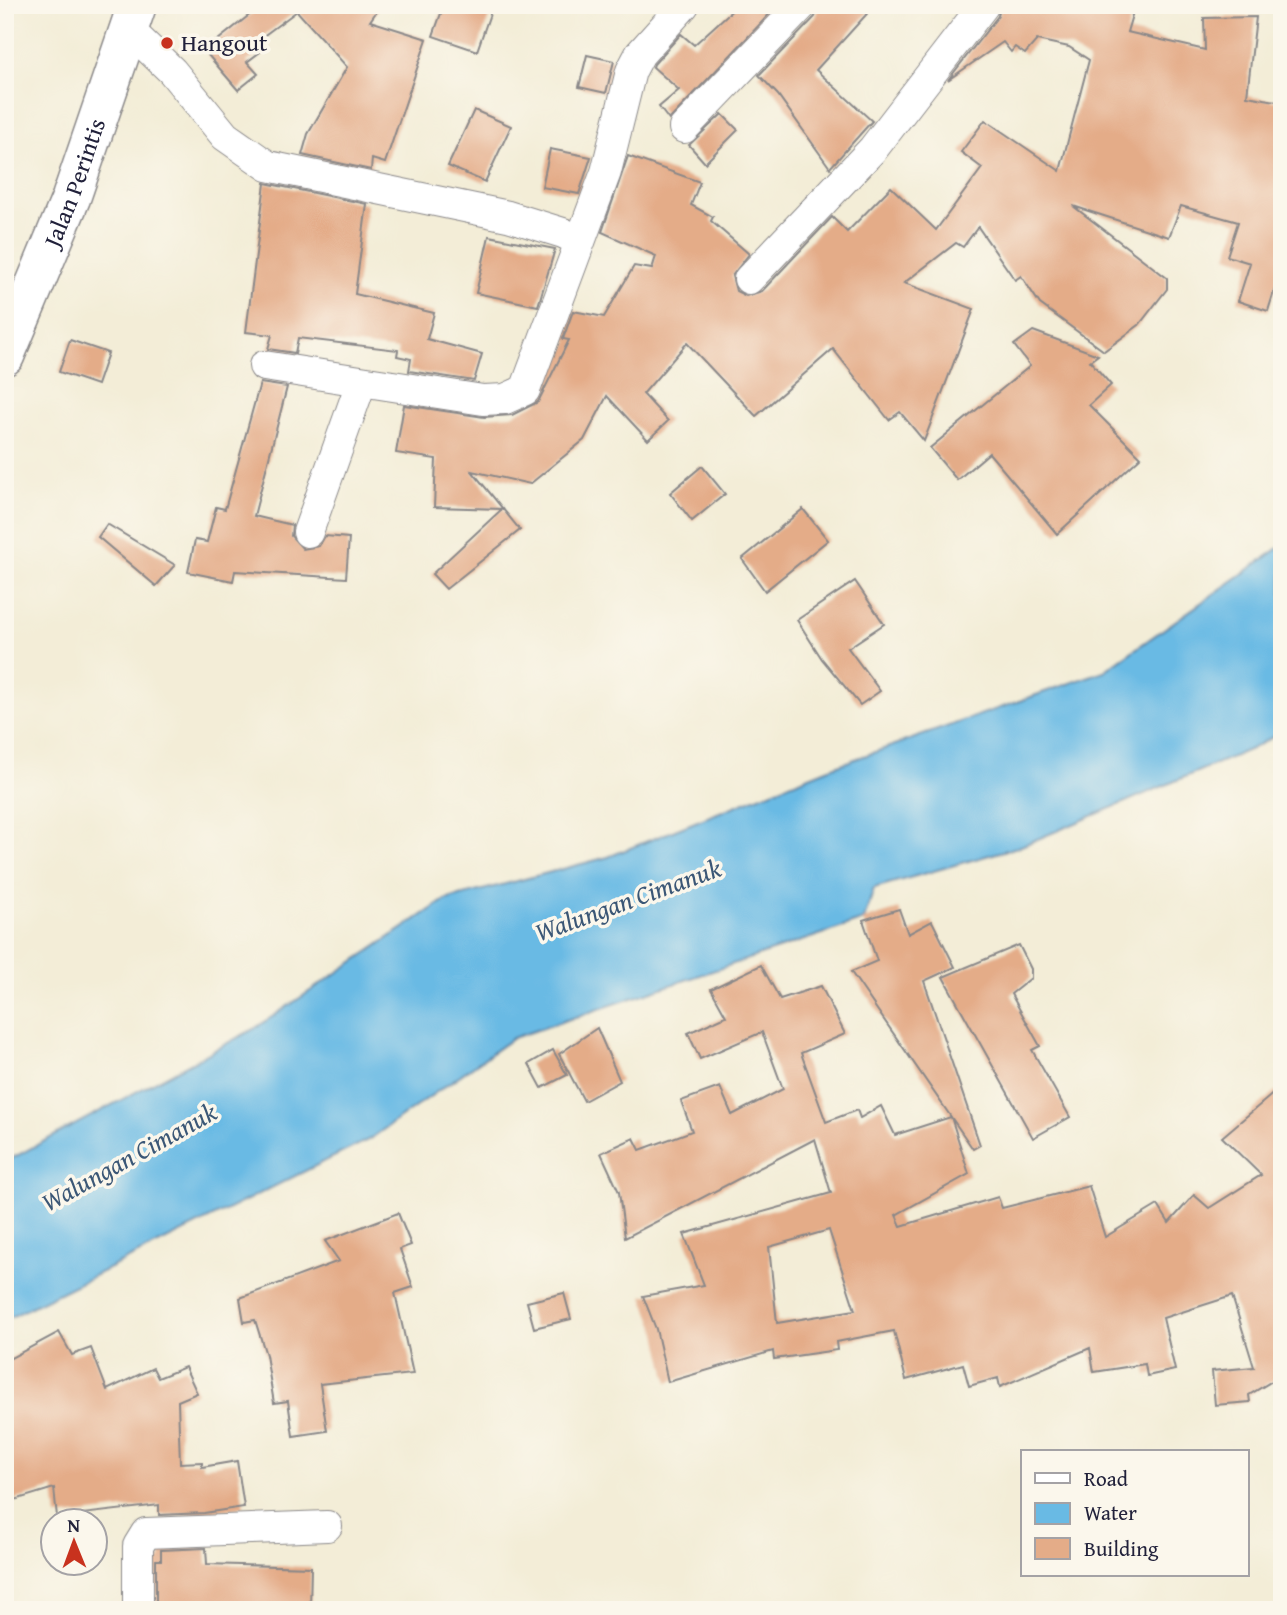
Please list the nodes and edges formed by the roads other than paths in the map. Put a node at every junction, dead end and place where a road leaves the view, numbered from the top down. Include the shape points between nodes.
1 (684, 5) edge
2 (802, 5) edge
3 (984, 5) edge
4 (131, 13) edge
5 (684, 128) dead end
6 (580, 241) junction
7 (749, 279) dead end
8 (5, 356) edge
9 (264, 366) dead end
10 (361, 383) junction
11 (308, 532) dead end
12 (327, 1527) dead end
13 (138, 1610) edge

1 - 6 street via 640,54 631,71 606,172
2 - 5 street
3 - 7 street via 873,149
4 - 6 street via 225,136 268,166 508,216
4 - 8 street, Jalan Perintis via 71,198
6 - 10 street via 529,383 518,395 483,400
9 - 10 street
10 - 11 street
12 - 13 street via 146,1533 138,1546

